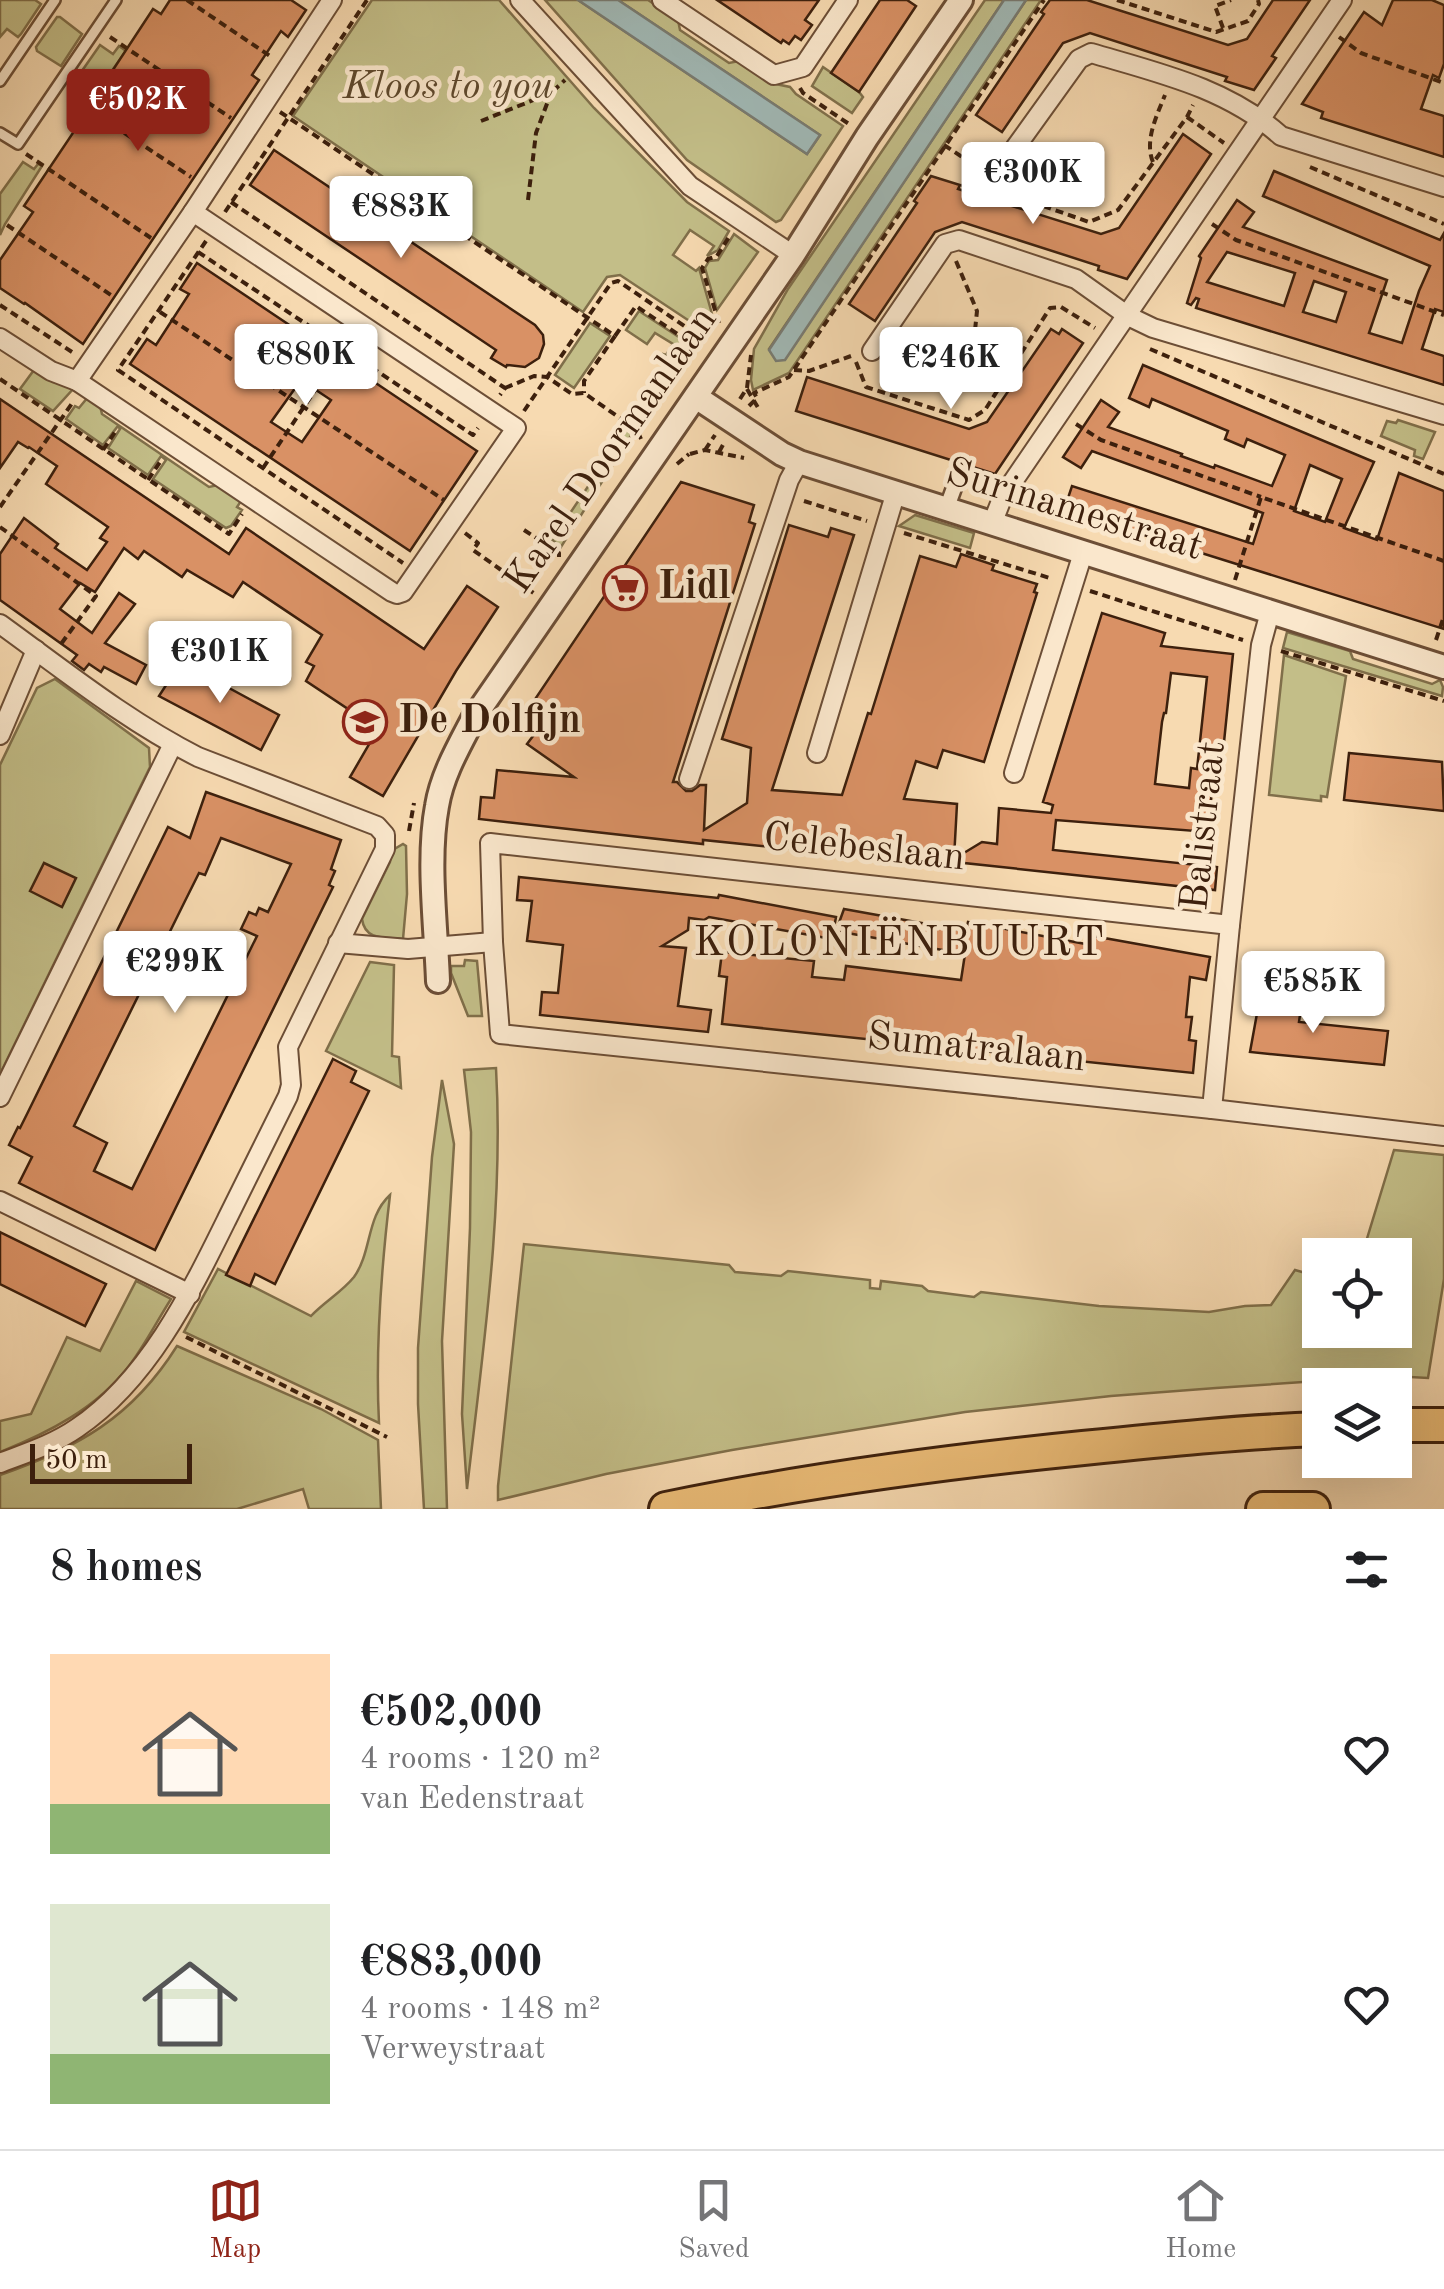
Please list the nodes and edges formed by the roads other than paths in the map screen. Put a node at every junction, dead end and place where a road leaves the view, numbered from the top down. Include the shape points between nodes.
1 (54, 0) edge
2 (116, 0) edge
3 (332, 0) edge
4 (520, 0) edge
5 (662, 0) edge
6 (848, 0) edge
7 (961, 0) edge
8 (1342, 0) edge
9 (0, 81) edge
10 (1261, 118) junction
11 (0, 132) edge
12 (1015, 148) dead end
13 (1444, 187) edge
14 (193, 212) junction
15 (793, 255) junction
16 (1128, 316) junction
17 (0, 338) edge
18 (872, 352) dead end
19 (81, 384) junction
20 (696, 397) junction
21 (1444, 415) edge
22 (799, 462) junction
23 (958, 477) dead end
24 (895, 494) junction
25 (946, 510) junction
26 (992, 524) junction
27 (1083, 553) junction
28 (1270, 612) junction
29 (0, 624) edge
30 (43, 655) junction
31 (1437, 665) edge
32 (0, 735) edge
33 (173, 744) junction
34 (817, 754) dead end
35 (1014, 773) dead end
36 (689, 779) dead end
37 (1230, 925) junction
38 (492, 942) junction
39 (338, 943) junction
40 (437, 946) junction
41 (438, 981) dead end
42 (0, 1097) edge
43 (1212, 1108) junction
44 (1444, 1136) edge
45 (0, 1201) edge
46 (190, 1294) junction
47 (1412, 1425) edge
48 (1444, 1425) edge
49 (1302, 1429) edge
50 (0, 1463) edge
51 (666, 1509) edge
52 (1263, 1509) edge
53 (1313, 1509) edge

1 - 9 lane
2 - 11 lane via 18,144
3 - 14 street
4 - 15 street via 690,186
5 - 6 street via 774,75 802,67
7 - 15 street, Karel Doormanlaan
8 - 10 street
10 - 12 street via 1222,95 1091,53 1079,59
10 - 13 street via 1281,136
10 - 16 street
14 - 19 street
14 - 19 street via 516,428 397,594
15 - 20 street, Karel Doormanlaan
16 - 18 street via 1076,279 959,240 945,244
16 - 21 street
16 - 26 street via 1003,496
17 - 19 street
20 - 22 street, Surinamestraat
20 - 40 street, Karel Doormanlaan via 473,718 455,754 433,838
22 - 24 street, Surinamestraat
22 - 36 street
23 - 25 street
24 - 25 street, Surinamestraat
24 - 34 street
25 - 26 street, Surinamestraat
26 - 27 street, Surinamestraat
27 - 28 street, Surinamestraat
27 - 35 street
28 - 31 street, Surinamestraat
28 - 37 street, Balistraat via 1260,645
29 - 30 street
30 - 32 street
30 - 33 street
33 - 39 street via 385,835 385,849
33 - 42 street
37 - 38 street, Celebeslaan via 490,843
37 - 43 street, Balistraat
38 - 40 street
38 - 43 street, Sumatralaan via 500,1034
39 - 40 street
39 - 46 street via 288,1047 288,1096
40 - 41 street, Karel Doormanlaan
43 - 44 street, Sumatralaan
45 - 46 street
46 - 50 street via 146,1361 102,1409 75,1430
47 - 48 highway
49 - 51 highway via 996,1457
52 - 53 highway

